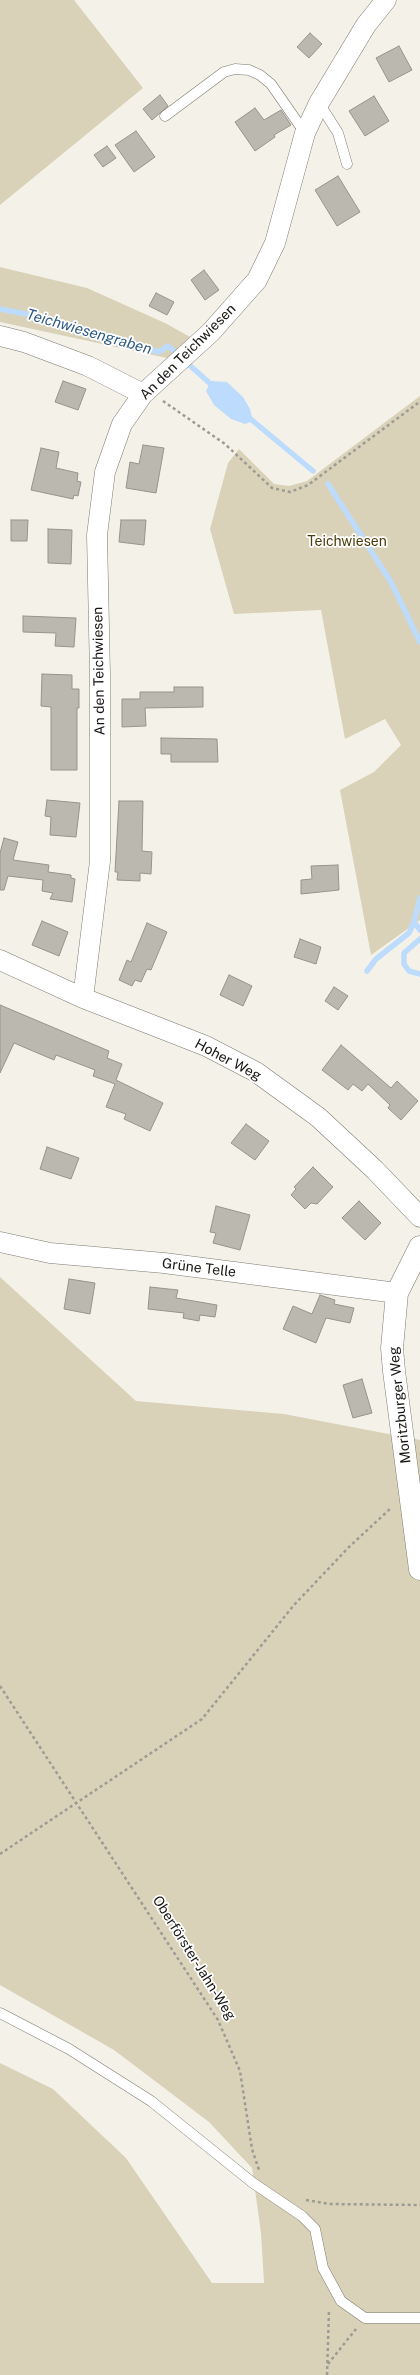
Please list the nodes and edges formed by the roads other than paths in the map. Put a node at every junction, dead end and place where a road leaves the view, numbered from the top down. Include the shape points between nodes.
1 (386, 0) edge
2 (319, 103) junction
3 (165, 116) dead end
4 (305, 133) junction
5 (347, 164) dead end
6 (0, 336) edge
7 (143, 394) junction
8 (0, 960) edge
9 (83, 998) junction
10 (420, 1217) edge
11 (0, 1242) edge
12 (420, 1246) edge
13 (397, 1293) junction
14 (420, 1569) edge
15 (0, 2013) edge
16 (420, 2318) edge

1 - 2 street, An den Teichwiesen via 366,25
2 - 4 street, An den Teichwiesen
2 - 5 lane via 338,133
3 - 4 lane via 224,72 235,69 249,70 271,84
4 - 7 street, An den Teichwiesen via 275,243 257,280 211,332
6 - 7 street via 24,342 88,366
7 - 9 street, An den Teichwiesen via 122,424 105,472 97,534 100,861
8 - 9 street, Hoher Weg
9 - 10 street, Hoher Weg via 206,1046 256,1072 318,1117 375,1170
11 - 13 street, Grüne Telle via 50,1253 164,1263
12 - 13 street, Moritzburger Weg
13 - 14 street, Moritzburger Weg via 394,1319 394,1372
15 - 16 lane via 69,2049 151,2101 268,2193 302,2216 315,2228 323,2268 341,2301 365,2318

